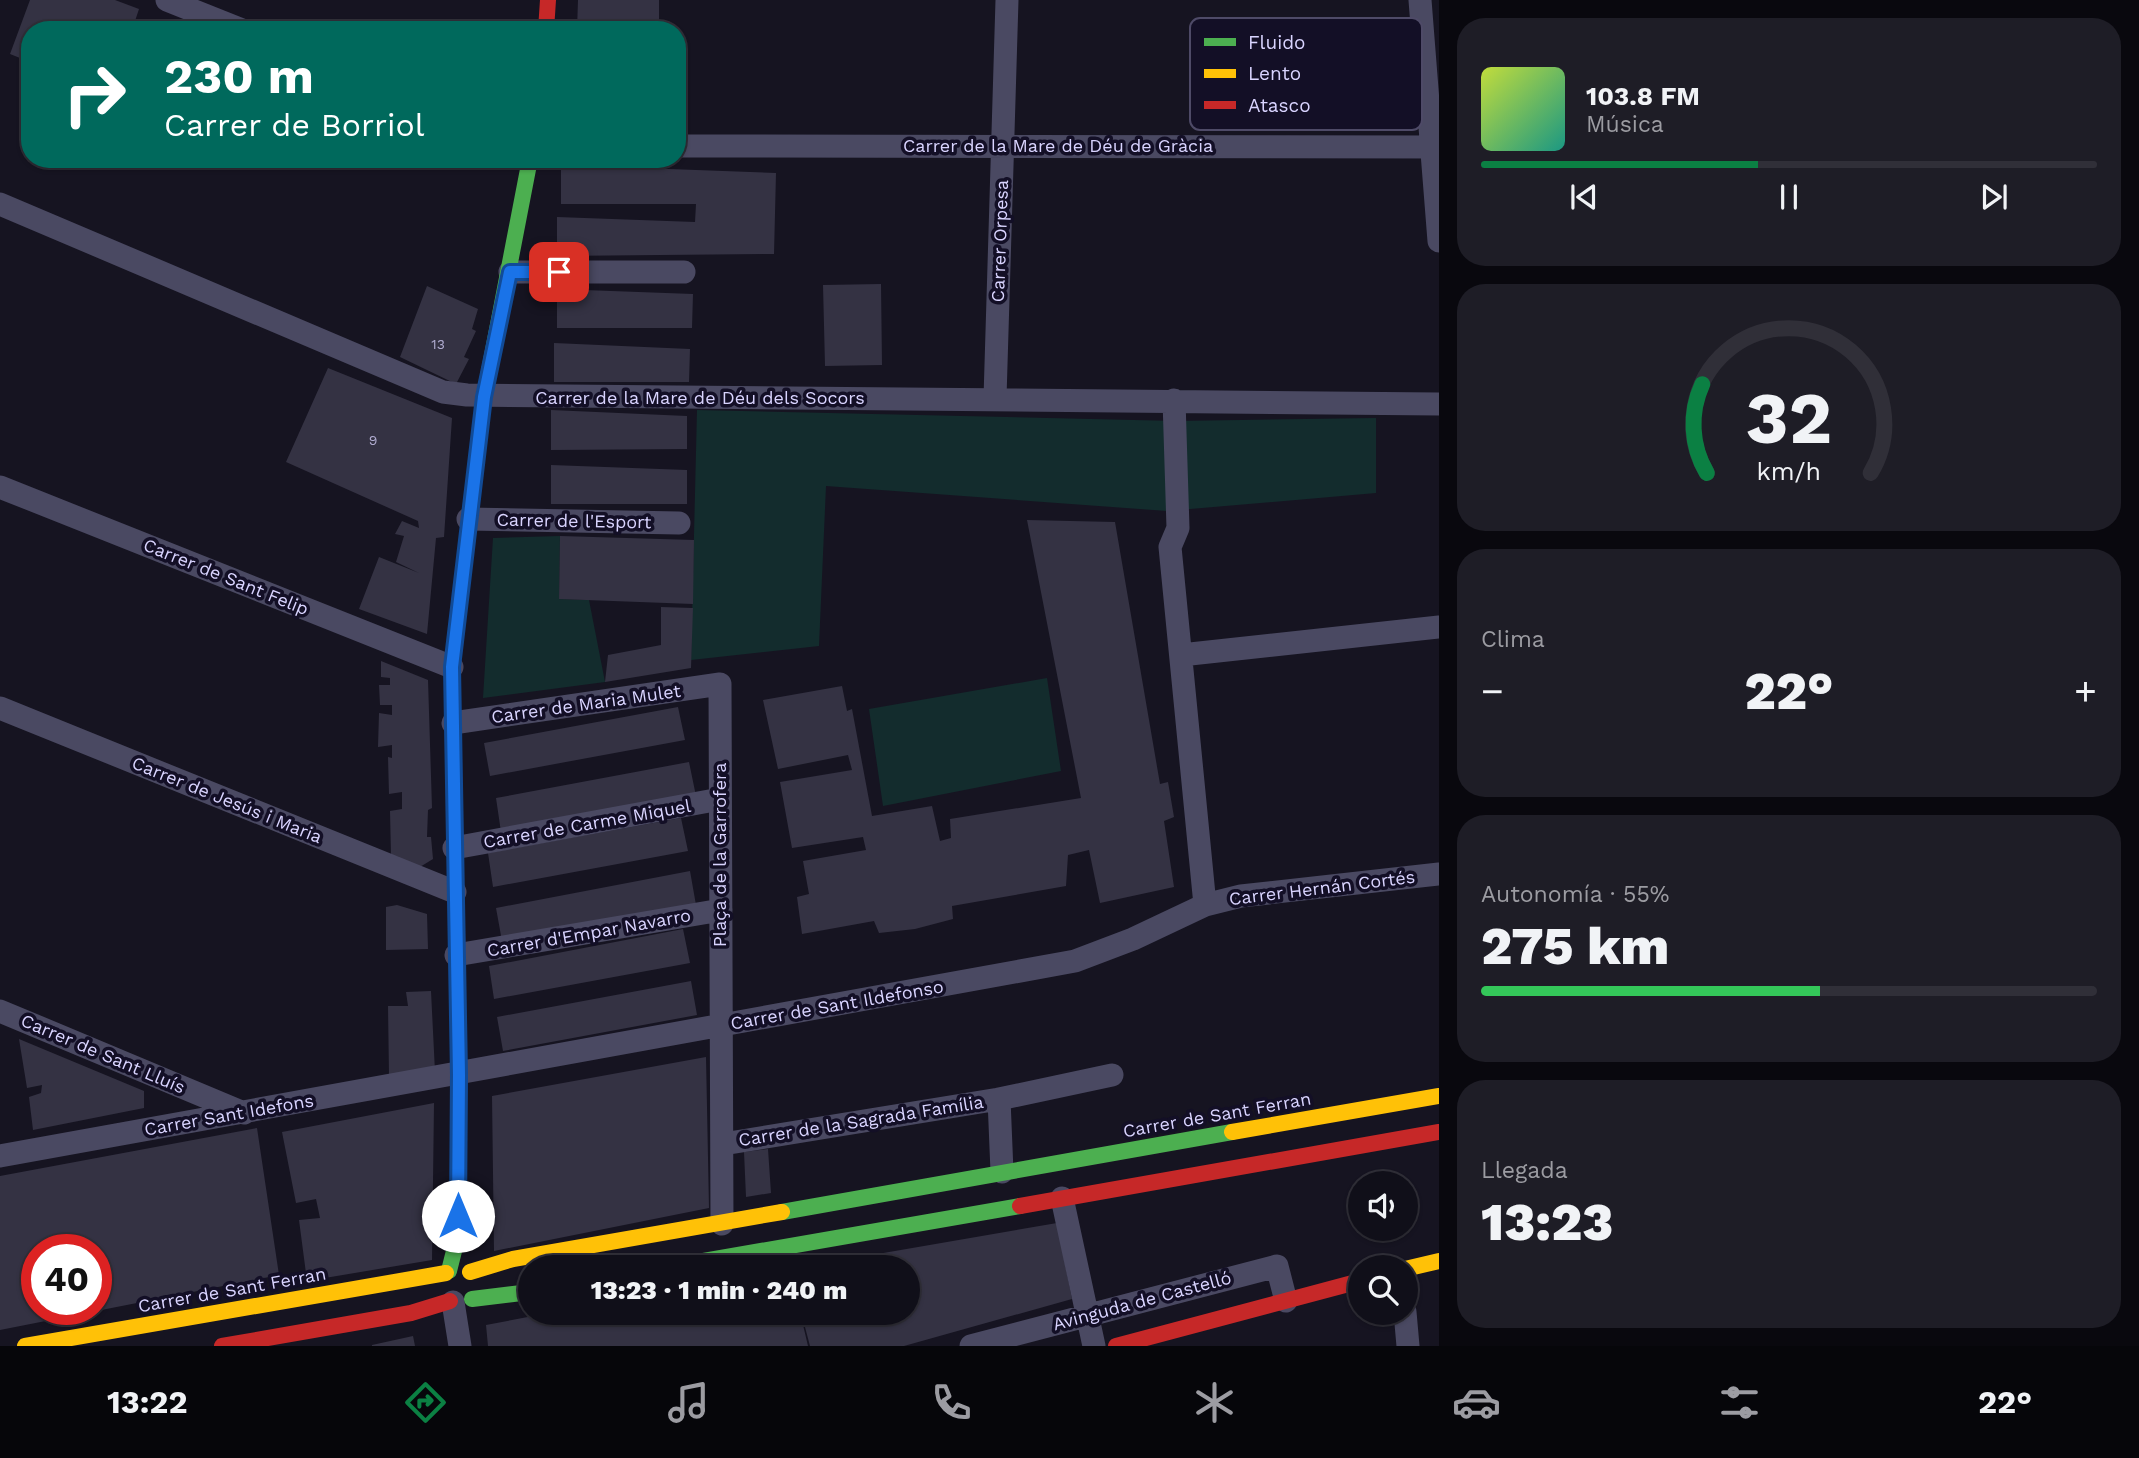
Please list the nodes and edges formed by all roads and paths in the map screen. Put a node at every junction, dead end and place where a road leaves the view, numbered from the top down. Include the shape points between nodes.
1 (167, 0) edge
2 (548, 0) edge
3 (1007, 0) edge
4 (1420, 0) edge
5 (1422, 18) edge
6 (1422, 20) edge
7 (220, 21) edge
8 (547, 21) edge
9 (686, 146) edge
10 (1003, 146) junction
11 (1435, 147) edge
12 (528, 168) edge
13 (0, 204) edge
14 (1439, 241) edge
15 (510, 272) junction
16 (684, 272) dead end
17 (484, 397) junction
18 (995, 398) junction
19 (1174, 400) junction
20 (1439, 404) edge
21 (0, 487) edge
22 (468, 519) junction
23 (679, 523) dead end
24 (1439, 627) edge
25 (1181, 655) junction
26 (452, 667) junction
27 (720, 684) joint
28 (0, 708) edge
29 (453, 723) junction
30 (720, 799) junction
31 (454, 848) junction
32 (1439, 874) edge
33 (455, 892) junction
34 (1205, 905) junction
35 (721, 910) junction
36 (456, 955) junction
37 (0, 1011) edge
38 (722, 1026) junction
39 (459, 1075) junction
40 (1112, 1075) dead end
41 (1439, 1096) edge
42 (999, 1098) junction
43 (244, 1113) junction
44 (1439, 1132) edge
45 (723, 1144) junction
46 (0, 1156) edge
47 (1003, 1190) junction
48 (1062, 1198) junction
49 (722, 1224) junction
50 (458, 1236) junction
51 (723, 1255) edge
52 (731, 1255) edge
53 (1439, 1261) edge
54 (1418, 1266) edge
55 (469, 1271) junction
56 (448, 1272) junction
57 (1348, 1285) edge
58 (518, 1294) edge
59 (461, 1301) junction
60 (1286, 1301) junction
61 (1087, 1317) junction
62 (1406, 1325) edge
63 (460, 1338) edge
64 (25, 1346) edge
65 (222, 1346) edge
66 (971, 1346) edge
67 (1094, 1346) edge
68 (1116, 1346) edge
69 (1408, 1346) edge

1 - 7 street
2 - 8 street
3 - 10 street, Carrer Orpesa
4 - 5 street
6 - 11 street
9 - 10 street, Carrer de la Mare de Déu de Gràcia
10 - 11 street, Carrer de la Mare de Déu de Gràcia
10 - 18 street, Carrer Orpesa
11 - 14 street
12 - 15 street
13 - 17 street, Carrer de la Mare de Déu dels Socors via 443,391
15 - 16 street
15 - 17 street
17 - 18 street, Carrer de la Mare de Déu dels Socors
17 - 22 street
18 - 19 street, Carrer de la Mare de Déu dels Socors
19 - 20 street, Carrer de la Mare de Déu dels Socors
19 - 25 street via 1178,528 1170,547
21 - 26 street, Carrer de Sant Felip
22 - 23 street, Carrer de l'Esport
22 - 26 street
24 - 25 street
25 - 34 street
26 - 29 street
27 - 29 street, Carrer de Maria Mulet
27 - 30 street, Plaça de la Garrofera
28 - 33 street, Carrer de Jesús i Maria
29 - 31 street
30 - 31 street, Carrer de Carme Miquel
30 - 35 street, Plaça de la Garrofera
31 - 33 street
32 - 34 street, Carrer Hernán Cortés via 1241,896
33 - 36 street
34 - 38 street, Carrer de Sant Ildefonso via 1075,961
35 - 36 street, Carrer d'Empar Navarro
35 - 38 street, Plaça de la Garrofera
36 - 39 street
37 - 43 street, Carrer de Sant Lluís
38 - 39 street, Carrer de Sant Ildefonso
38 - 45 street, Plaça de la Garrofera
39 - 43 street, Carrer Sant Idefons
39 - 50 street
40 - 42 street, Carrer de la Sagrada Família
41 - 47 street, Carrer de Sant Ferran
42 - 45 street, Carrer de la Sagrada Família
42 - 47 street, Carrer de la Sagrada Família
43 - 46 street, Carrer Sant Idefons
44 - 48 street, Carrer de Sant Ferran
45 - 49 street, Plaça de la Garrofera
47 - 48 street, Carrer de Sant Ferran
47 - 49 street, Carrer de Sant Ferran
47 - 52 street, Carrer de Sant Ferran
48 - 61 street
49 - 51 street
49 - 55 street, Carrer de Sant Ferran via 513,1259
50 - 55 street
50 - 56 street
53 - 54 street
55 - 56 street via 458,1268
55 - 59 street via 477,1288
56 - 59 street via 442,1288
56 - 64 street, Carrer de Sant Ferran
57 - 60 street, Avinguda de Castelló
58 - 59 street
59 - 63 street
59 - 65 street
60 - 61 street, Avinguda de Castelló via 1277,1266
60 - 68 street, Avinguda de Castelló
61 - 66 street, Avinguda de Castelló
61 - 67 street
62 - 69 street

